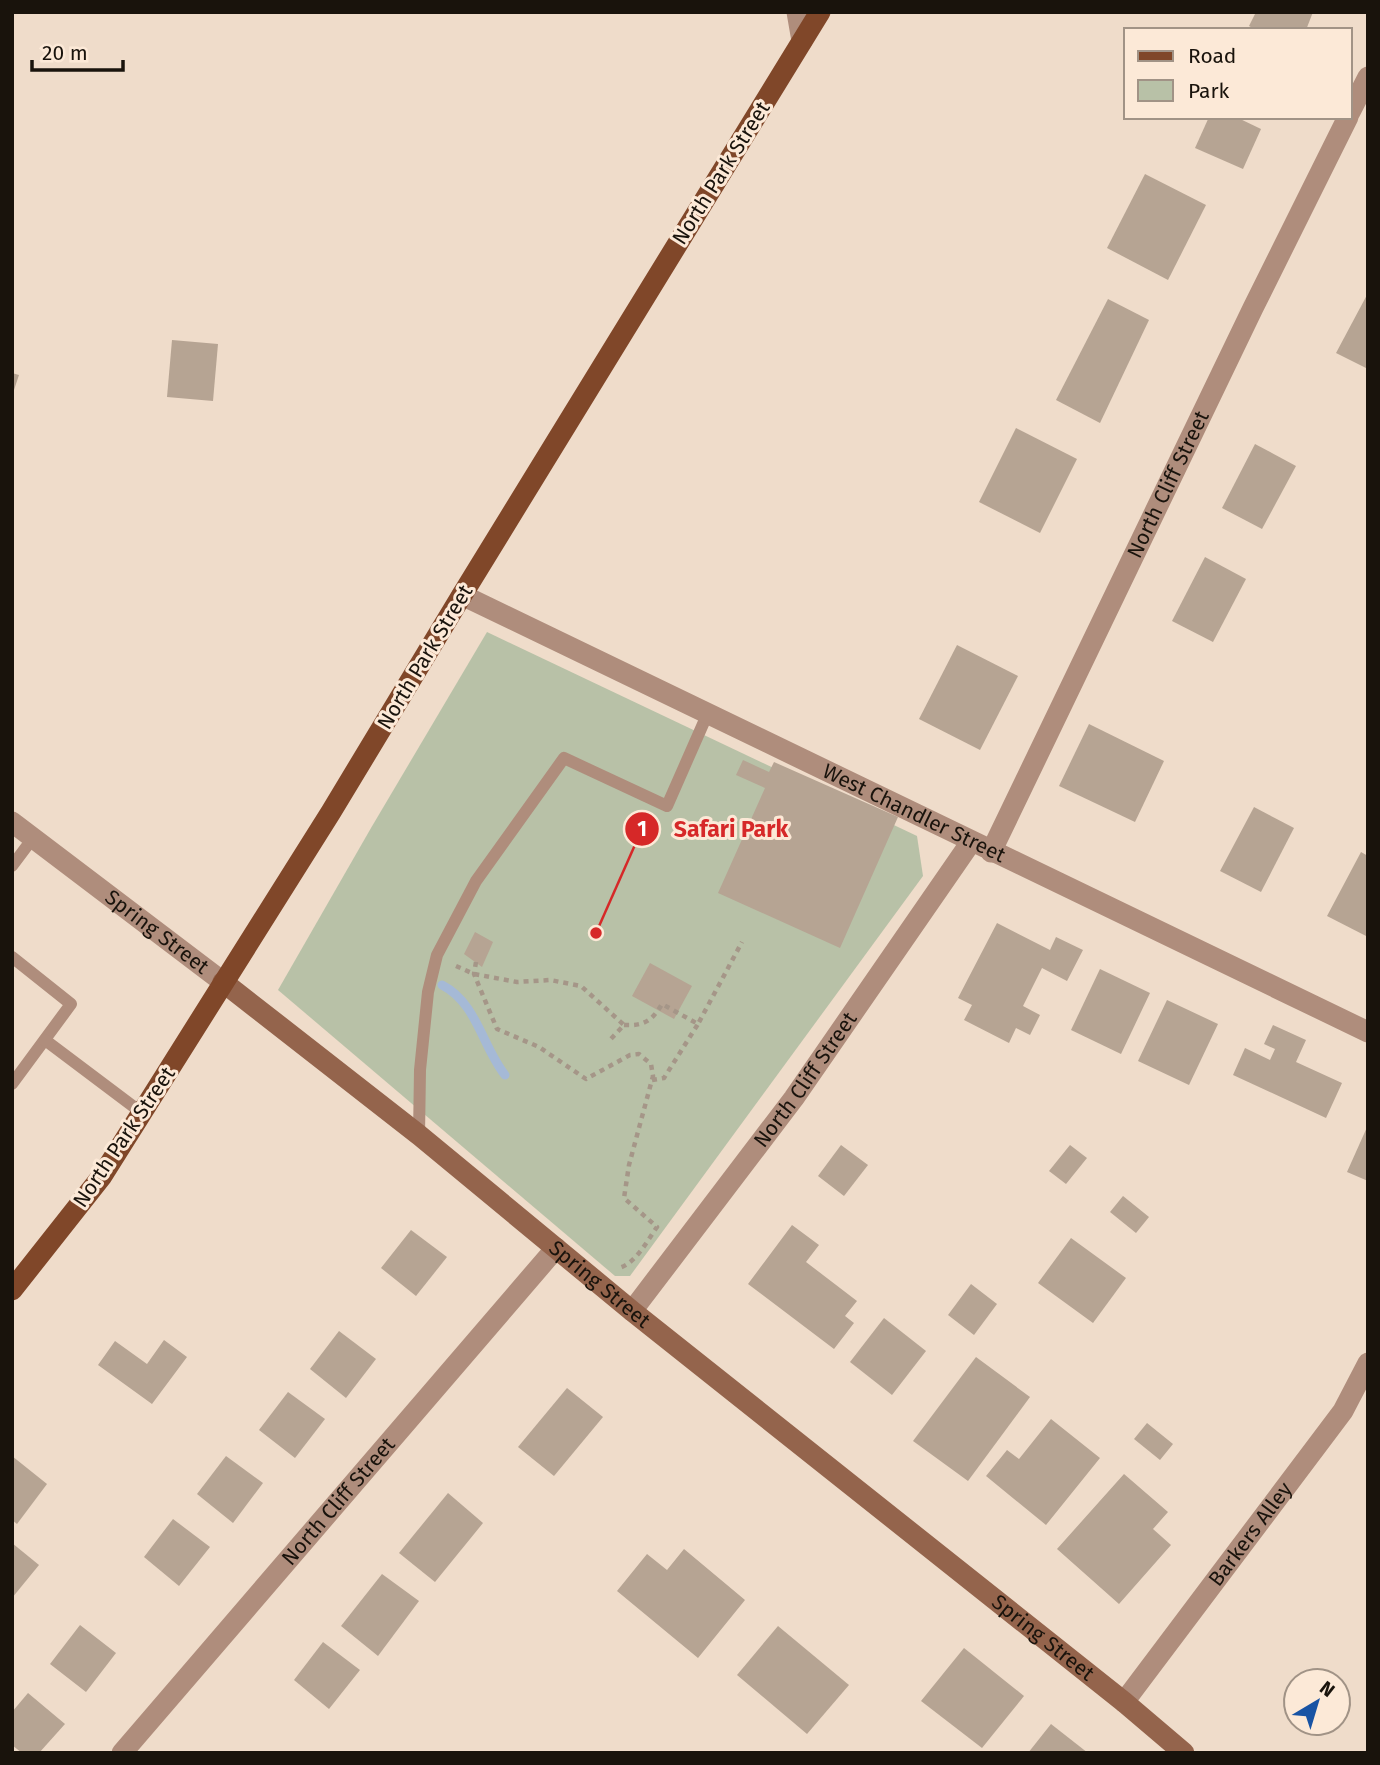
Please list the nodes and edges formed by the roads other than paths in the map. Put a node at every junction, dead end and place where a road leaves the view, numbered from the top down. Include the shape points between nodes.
1 (797, 12) edge
2 (820, 12) edge
3 (802, 41) junction
4 (1368, 77) edge
5 (1352, 108) edge
6 (1347, 119) edge
7 (462, 595) junction
8 (707, 715) junction
9 (12, 822) edge
10 (33, 838) junction
11 (981, 847) junction
12 (12, 866) edge
13 (12, 957) edge
14 (223, 982) junction
15 (1368, 1032) edge
16 (45, 1040) junction
17 (12, 1084) edge
18 (142, 1113) junction
19 (418, 1135) junction
20 (556, 1248) junction
21 (12, 1290) edge
22 (632, 1311) junction
23 (1368, 1363) edge
24 (1124, 1702) junction
25 (122, 1753) edge
26 (1184, 1753) edge

1 - 3 street
2 - 3 main road, North Park Street
3 - 7 main road, North Park Street
4 - 5 street
6 - 11 street, North Cliff Street
7 - 8 street, West Chandler Street
7 - 14 main road, North Park Street
8 - 11 street, West Chandler Street
8 - 19 lane via 667,806 564,758 476,881 437,955 428,992
9 - 10 street, Spring Street
10 - 12 lane
10 - 14 street, Spring Street
11 - 15 street, West Chandler Street
11 - 22 street, North Cliff Street
13 - 16 lane via 71,1004
14 - 18 main road, North Park Street
14 - 19 street, Spring Street
16 - 17 lane
16 - 18 lane
18 - 21 main road, North Park Street via 102,1176
19 - 20 street, Spring Street
20 - 22 street, Spring Street
20 - 25 street, North Cliff Street
22 - 24 street, Spring Street
23 - 24 street, Barkers Alley via 1343,1411
24 - 26 street, Spring Street

